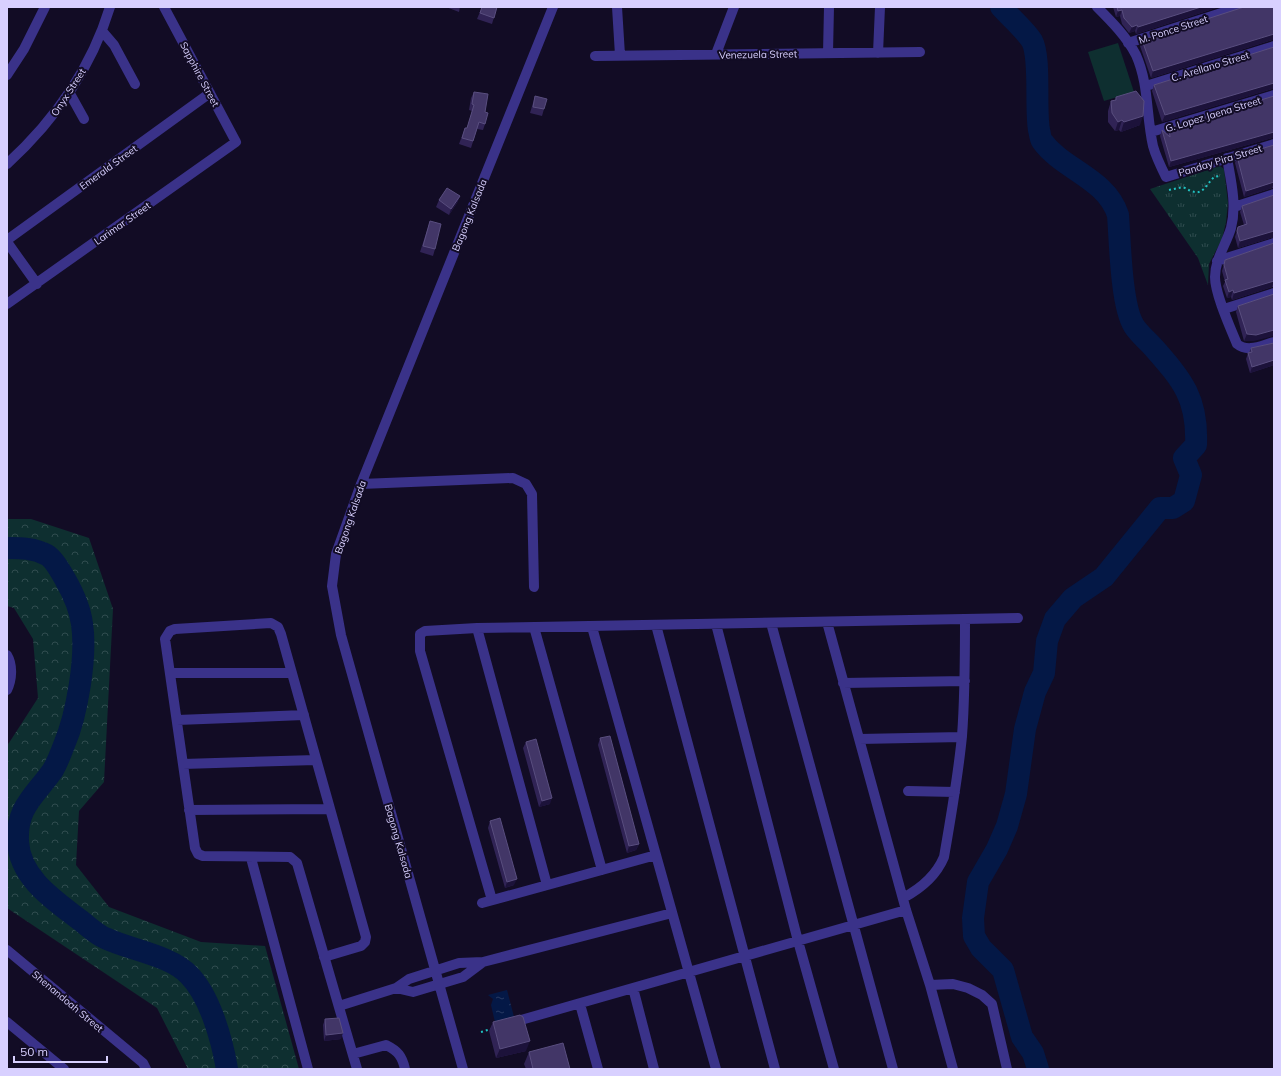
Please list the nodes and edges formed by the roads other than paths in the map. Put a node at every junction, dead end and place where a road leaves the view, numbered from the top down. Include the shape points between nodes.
1 (45, 7) edge
2 (110, 7) edge
3 (164, 7) edge
4 (617, 7) edge
5 (734, 7) edge
6 (829, 7) edge
7 (880, 7) edge
8 (1097, 7) edge
9 (1240, 7) edge
10 (551, 8) edge
11 (102, 32) junction
12 (1128, 43) junction
13 (1274, 46) edge
14 (920, 52) dead end
15 (828, 53) junction
16 (878, 53) junction
17 (716, 54) junction
18 (620, 55) junction
19 (595, 56) dead end
20 (7, 75) edge
21 (135, 84) dead end
22 (1146, 86) junction
23 (69, 92) junction
24 (210, 93) junction
25 (1274, 95) edge
26 (84, 119) dead end
27 (1151, 132) junction
28 (236, 142) joint
29 (1274, 144) edge
30 (1227, 158) junction
31 (7, 164) edge
32 (1274, 194) edge
33 (1234, 207) junction
34 (7, 241) edge
35 (1274, 243) edge
36 (1217, 261) junction
37 (37, 284) junction
38 (1274, 293) edge
39 (7, 304) edge
40 (1224, 309) junction
41 (1274, 342) edge
42 (361, 484) junction
43 (534, 588) dead end
44 (1018, 618) dead end
45 (965, 619) junction
46 (828, 622) junction
47 (771, 623) junction
48 (716, 624) junction
49 (656, 625) junction
50 (534, 627) junction
51 (592, 627) junction
52 (477, 628) junction
53 (7, 655) edge
54 (170, 673) junction
55 (292, 673) junction
56 (965, 681) junction
57 (843, 683) junction
58 (7, 690) edge
59 (304, 716) junction
60 (177, 720) junction
61 (962, 737) junction
62 (859, 739) junction
63 (316, 760) junction
64 (183, 764) junction
65 (908, 791) dead end
66 (955, 792) junction
67 (330, 809) junction
68 (189, 810) junction
69 (656, 855) junction
70 (251, 858) junction
71 (602, 870) junction
72 (547, 885) junction
73 (903, 898) junction
74 (492, 900) junction
75 (482, 903) dead end
76 (906, 910) junction
77 (672, 913) junction
78 (853, 926) junction
79 (798, 941) junction
80 (7, 950) edge
81 (745, 956) junction
82 (324, 957) junction
83 (483, 962) junction
84 (436, 971) junction
85 (689, 972) junction
86 (439, 984) junction
87 (930, 985) junction
88 (396, 988) junction
89 (633, 988) junction
90 (580, 1004) junction
91 (339, 1006) junction
92 (521, 1020) edge
93 (7, 1022) edge
94 (353, 1054) junction
95 (64, 1069) edge
96 (146, 1069) edge
97 (308, 1069) edge
98 (357, 1069) edge
99 (405, 1069) edge
100 (463, 1069) edge
101 (598, 1069) edge
102 (654, 1069) edge
103 (716, 1069) edge
104 (775, 1069) edge
105 (834, 1069) edge
106 (893, 1069) edge
107 (953, 1069) edge
108 (1007, 1069) edge

1 - 20 street via 24,49
2 - 11 street, Onyx Street
3 - 24 street, Sapphire Street
4 - 18 street
5 - 17 street
6 - 15 street
7 - 16 street
8 - 12 street
9 - 12 street, M. Ponce Street
10 - 42 street, Bagong Kalsada
11 - 21 street via 114,45
11 - 23 street, Onyx Street via 83,71
12 - 22 street via 1135,54
13 - 22 street, C. Arellano Street
14 - 16 street, Venezuela Street
15 - 16 street, Venezuela Street
15 - 17 street, Venezuela Street
17 - 18 street, Venezuela Street
18 - 19 street, Venezuela Street
22 - 27 street
23 - 26 street
23 - 31 street, Onyx Street via 30,143
24 - 28 street, Sapphire Street
24 - 34 street, Emerald Street
25 - 27 street, G. Lopez Jaena Street
27 - 30 street, Panday Pira Street via 1158,162 1166,177
28 - 37 street, Larimar Street
29 - 30 street, Panday Pira Street
30 - 33 street
32 - 33 street
33 - 36 street via 1231,227
34 - 37 street
35 - 36 street
36 - 40 street via 1216,289
37 - 39 street, Larimar Street
38 - 40 street
40 - 41 street via 1237,344 1242,348 1255,348
42 - 43 street via 513,478 526,484 532,494
42 - 84 street, Bagong Kalsada via 336,554 332,586 341,635
44 - 45 street
45 - 46 street
45 - 56 street
46 - 47 street
46 - 57 street
47 - 48 street
47 - 78 street
48 - 49 street
48 - 79 street
49 - 51 street
49 - 81 street
50 - 51 street
50 - 52 street
50 - 71 street
51 - 69 street
52 - 72 street
52 - 74 street via 425,631 420,634 419,640 420,651
53 - 58 street via 10,660 11,676
54 - 55 street
54 - 55 street via 165,639 170,631 271,623 278,627 281,634
54 - 60 street
55 - 59 street
56 - 57 street
56 - 61 street
57 - 62 street
59 - 60 street
59 - 63 street
60 - 64 street
61 - 62 street
61 - 66 street
62 - 73 street
63 - 64 street
63 - 67 street
64 - 68 street
65 - 66 street
66 - 73 street via 944,857 940,866 920,889
67 - 68 street
67 - 82 street via 366,937 361,946
68 - 70 street via 198,854
69 - 71 street
69 - 77 street
70 - 82 street via 294,859
70 - 97 street
71 - 72 street
72 - 74 street
73 - 76 street
74 - 75 street
76 - 78 street
76 - 87 street
77 - 83 street
77 - 85 street
78 - 79 street
78 - 106 street
79 - 81 street
79 - 105 street
80 - 96 street, Shenandoah Street
81 - 85 street
81 - 104 street
82 - 91 street
83 - 84 street via 459,963
83 - 86 street via 463,976
84 - 86 street, Bagong Kalsada
84 - 88 street via 409,979
85 - 89 street
85 - 103 street
86 - 88 street via 413,992
86 - 100 street, Bagong Kalsada
87 - 107 street
87 - 108 street via 954,984 968,988 992,1004
88 - 91 street
89 - 90 street
89 - 102 street
90 - 92 street
90 - 101 street
91 - 94 street
93 - 95 street
94 - 98 street
94 - 99 street via 386,1045 402,1056

